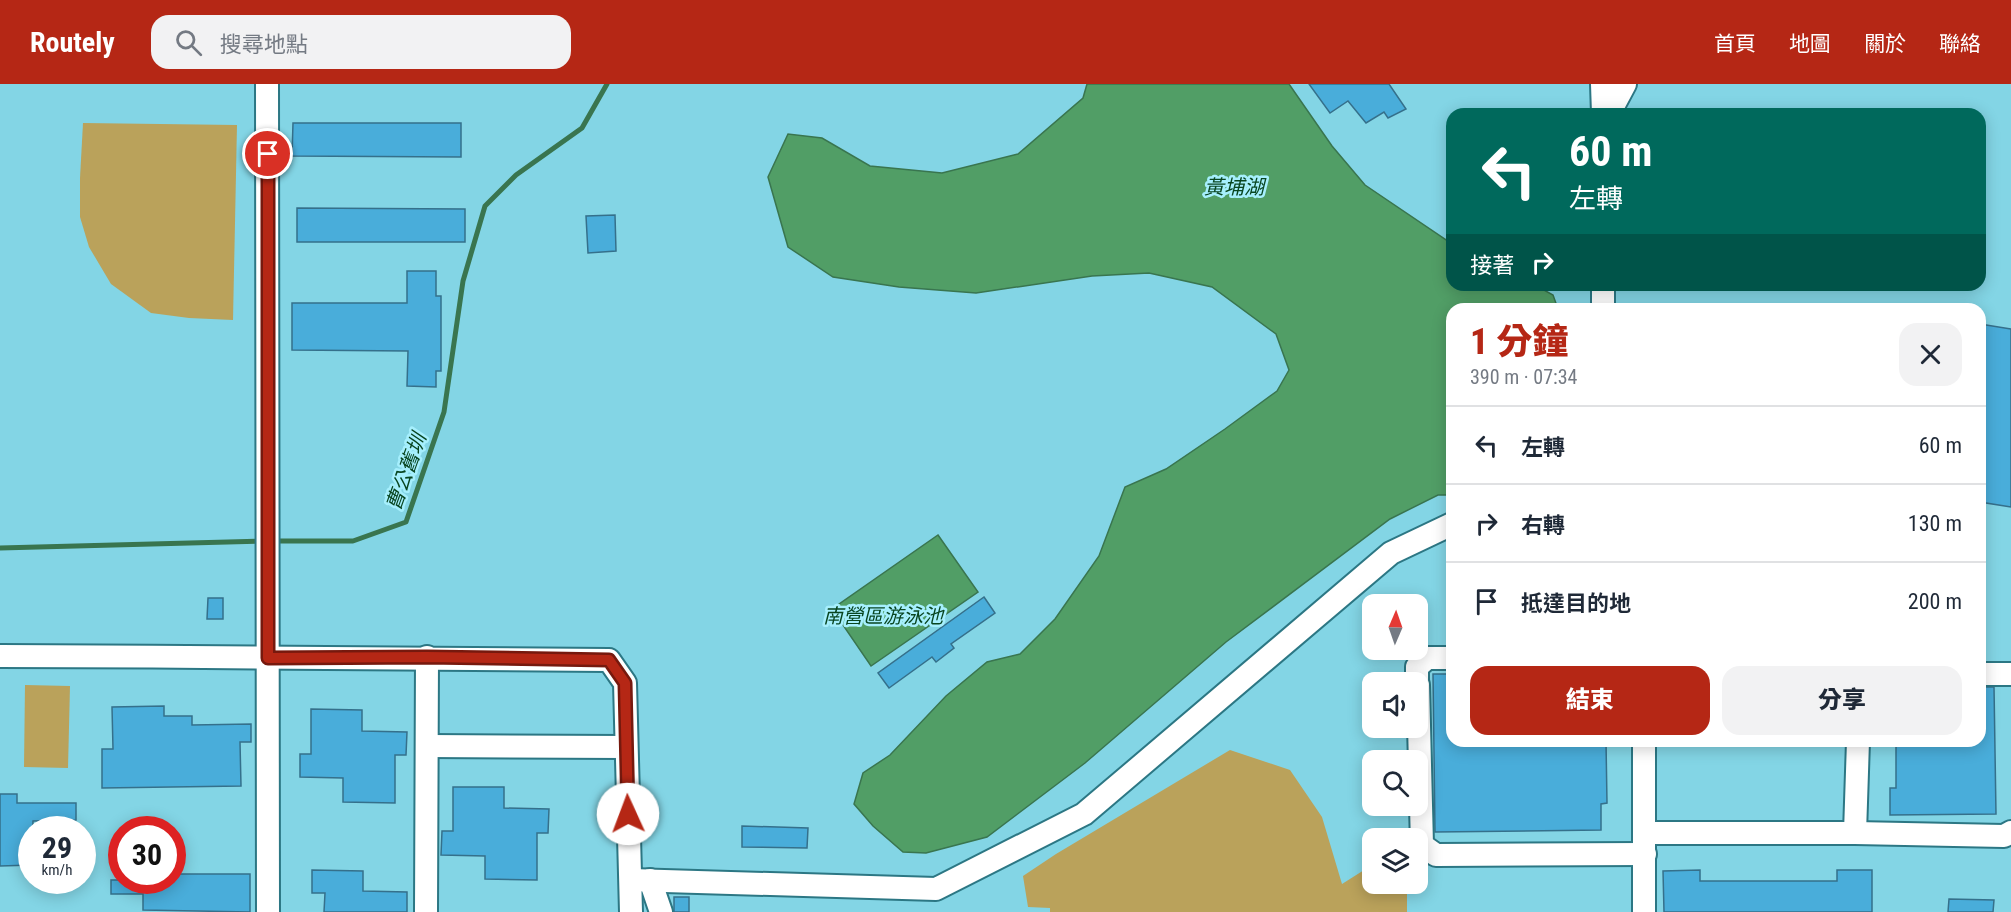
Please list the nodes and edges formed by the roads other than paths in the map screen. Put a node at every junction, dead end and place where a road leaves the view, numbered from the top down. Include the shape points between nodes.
1 (267, 84) edge
2 (1602, 84) edge
3 (1625, 84) edge
4 (1604, 108) edge
5 (1612, 108) edge
6 (1446, 529) edge
7 (0, 656) edge
8 (427, 657) junction
9 (268, 658) junction
10 (1446, 658) edge
11 (1417, 672) edge
12 (1986, 674) edge
13 (2011, 674) edge
14 (1419, 738) edge
15 (428, 746) junction
16 (626, 747) junction
17 (1644, 747) edge
18 (1858, 747) edge
19 (2011, 832) edge
20 (1855, 833) junction
21 (1645, 843) junction
22 (641, 880) junction
23 (268, 912) edge
24 (426, 912) edge
25 (631, 912) edge
26 (661, 912) edge
27 (1644, 912) edge

1 - 9 street
2 - 4 street
3 - 5 street
6 - 22 street via 1391,553 1084,814 936,889
7 - 9 street
8 - 9 street
8 - 15 street
8 - 16 street via 609,660 625,683
9 - 23 street
10 - 11 street via 1427,658
12 - 13 street
14 - 21 street via 1422,845 1436,855
15 - 16 street
15 - 24 street
16 - 22 street
17 - 21 street
18 - 20 street
19 - 20 street via 2004,836
20 - 21 street
21 - 27 street
22 - 25 street
22 - 26 street

